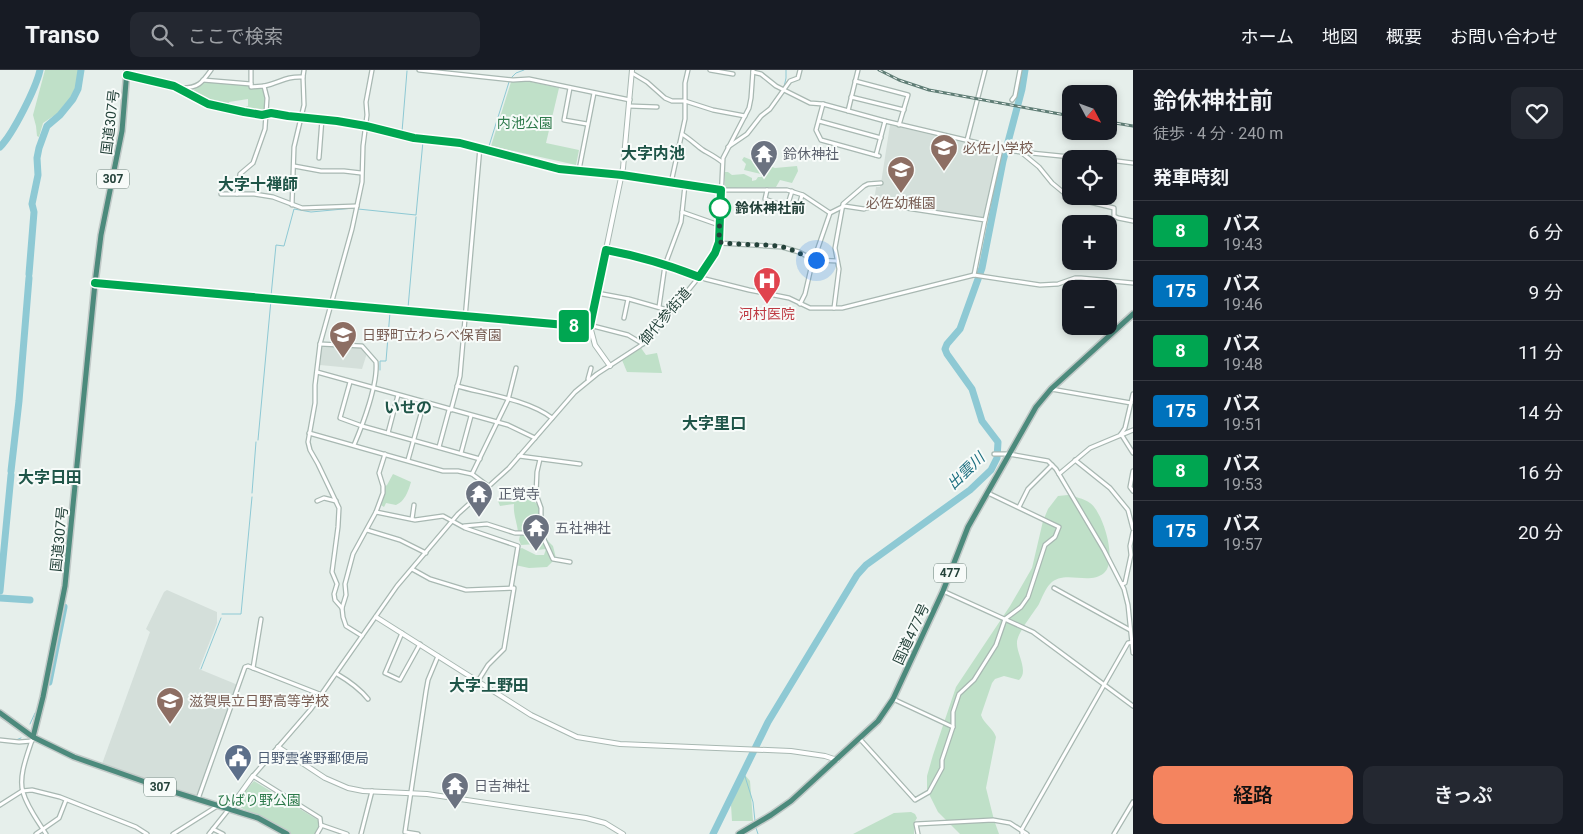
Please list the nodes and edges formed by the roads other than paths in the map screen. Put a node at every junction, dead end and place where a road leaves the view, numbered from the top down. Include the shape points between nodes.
1 (211, 70) edge
2 (251, 70) edge
3 (304, 70) edge
4 (372, 70) edge
5 (419, 70) edge
6 (688, 70) edge
7 (710, 70) edge
8 (800, 70) edge
9 (858, 70) edge
10 (985, 70) edge
11 (1020, 70) edge
12 (632, 71) edge
13 (753, 71) edge
14 (127, 73) edge
15 (733, 74) dead end
16 (303, 77) junction
17 (203, 80) junction
18 (855, 81) junction
19 (251, 84) junction
20 (264, 86) junction
21 (181, 88) junction
22 (570, 88) junction
23 (784, 89) junction
24 (594, 93) junction
25 (851, 97) junction
26 (630, 100) junction
27 (1012, 100) dead end
28 (685, 102) junction
29 (824, 104) junction
30 (629, 106) junction
31 (657, 107) dead end
32 (904, 110) junction
33 (848, 111) junction
34 (267, 114) junction
35 (745, 116) junction
36 (302, 118) junction
37 (322, 119) junction
38 (819, 121) junction
39 (884, 121) junction
40 (587, 124) junction
41 (900, 125) junction
42 (366, 126) junction
43 (682, 134) junction
44 (881, 138) junction
45 (967, 140) junction
46 (480, 147) junction
47 (728, 147) junction
48 (1002, 149) junction
49 (1022, 153) junction
50 (1062, 156) edge
51 (319, 158) dead end
52 (1117, 161) edge
53 (722, 162) junction
54 (1133, 162) edge
55 (294, 166) junction
56 (579, 170) junction
57 (361, 173) junction
58 (622, 175) junction
59 (671, 183) junction
60 (881, 183) dead end
61 (685, 185) junction
62 (721, 190) junction
63 (767, 190) junction
64 (792, 191) junction
65 (221, 194) dead end
66 (238, 194) junction
67 (802, 195) junction
68 (292, 205) junction
69 (357, 206) junction
70 (844, 206) junction
71 (798, 210) dead end
72 (682, 212) junction
73 (830, 213) junction
74 (985, 220) junction
75 (1133, 221) edge
76 (719, 225) junction
77 (719, 242) junction
78 (606, 250) junction
79 (814, 260) junction
80 (837, 261) junction
81 (666, 265) junction
82 (975, 275) junction
83 (699, 277) junction
84 (95, 283) junction
85 (1133, 283) edge
86 (597, 293) junction
87 (628, 299) junction
88 (331, 303) junction
89 (800, 304) junction
90 (659, 307) junction
91 (834, 308) junction
92 (671, 311) junction
93 (1133, 314) edge
94 (466, 316) junction
95 (624, 318) dead end
96 (590, 326) junction
97 (320, 344) junction
98 (643, 344) junction
99 (610, 366) junction
100 (516, 368) dead end
101 (591, 368) dead end
102 (317, 372) junction
103 (588, 381) junction
104 (350, 382) junction
105 (457, 386) junction
106 (372, 388) junction
107 (1051, 389) junction
108 (1133, 394) edge
109 (398, 395) junction
110 (508, 400) junction
111 (424, 403) junction
112 (1130, 403) junction
113 (450, 410) junction
114 (471, 416) junction
115 (552, 418) junction
116 (497, 423) junction
117 (362, 426) junction
118 (1133, 430) edge
119 (309, 432) junction
120 (388, 433) junction
121 (1121, 434) junction
122 (535, 438) junction
123 (414, 440) junction
124 (354, 445) junction
125 (439, 447) junction
126 (461, 453) junction
127 (385, 454) junction
128 (994, 454) dead end
129 (1009, 454) junction
130 (1133, 454) edge
131 (519, 456) junction
132 (480, 459) junction
133 (540, 459) junction
134 (408, 460) junction
135 (1075, 460) junction
136 (580, 464) dead end
137 (1052, 465) junction
138 (1133, 471) edge
139 (472, 474) junction
140 (1059, 474) junction
141 (488, 486) junction
142 (1133, 492) edge
143 (988, 493) junction
144 (317, 501) dead end
145 (336, 501) junction
146 (414, 505) dead end
147 (1133, 506) edge
148 (1019, 507) junction
149 (1128, 510) junction
150 (376, 512) junction
151 (412, 519) junction
152 (452, 521) junction
153 (461, 526) junction
154 (366, 530) junction
155 (1133, 531) edge
156 (541, 533) junction
157 (426, 553) junction
158 (570, 562) dead end
159 (412, 569) junction
160 (1122, 584) junction
161 (512, 588) junction
162 (1054, 588) dead end
163 (944, 591) junction
164 (342, 608) junction
165 (376, 616) junction
166 (261, 619) dead end
167 (1005, 619) junction
168 (1130, 630) junction
169 (402, 633) junction
170 (362, 636) junction
171 (1132, 642) edge
172 (420, 644) junction
173 (1133, 653) edge
174 (438, 655) junction
175 (253, 668) junction
176 (337, 674) junction
177 (478, 681) junction
178 (1104, 685) junction
179 (322, 695) junction
180 (368, 699) dead end
181 (893, 699) junction
182 (1133, 706) edge
183 (0, 713) edge
184 (953, 727) junction
185 (32, 739) junction
186 (860, 739) junction
187 (0, 740) edge
188 (278, 747) junction
189 (837, 760) junction
190 (253, 776) junction
191 (22, 791) junction
192 (372, 791) junction
193 (411, 792) junction
194 (198, 799) junction
195 (66, 800) junction
196 (1133, 802) edge
197 (219, 805) junction
198 (0, 806) edge
199 (230, 808) junction
200 (321, 825) junction
201 (43, 829) junction
202 (214, 829) junction
203 (1022, 829) junction
204 (36, 834) edge
205 (46, 834) edge
206 (147, 834) edge
207 (174, 834) edge
208 (209, 834) edge
209 (223, 834) edge
210 (287, 834) edge
211 (318, 834) edge
212 (347, 834) edge
213 (361, 834) edge
214 (418, 834) edge
215 (623, 834) edge
216 (739, 834) edge
217 (918, 834) edge
218 (1022, 834) edge
219 (1028, 834) edge
220 (1114, 834) edge

1 - 17 street
2 - 19 street
3 - 16 street
4 - 42 street via 366,102
5 - 22 street via 529,79
6 - 28 street
7 - 15 street
8 - 23 street via 798,78 790,80
9 - 18 street
10 - 45 street
11 - 27 street
12 - 26 street
12 - 28 street via 665,98
13 - 23 street
13 - 35 street via 751,98
14 - 21 street
14 - 84 highway, 国道307号 / 307 via 122,131
16 - 20 street via 288,77
16 - 36 street
17 - 19 street
17 - 21 street via 194,88
18 - 25 street
18 - 32 street via 908,95
19 - 20 street via 251,87
20 - 34 street
21 - 34 street via 208,104
22 - 24 street
22 - 40 street via 564,120
23 - 29 street via 804,101
23 - 47 street via 743,137
24 - 26 street
24 - 40 street
25 - 32 street
25 - 33 street
26 - 30 street
28 - 35 street
28 - 43 street
29 - 33 street
29 - 38 street
30 - 31 street
30 - 58 street
32 - 41 street
33 - 39 street
34 - 36 street
34 - 66 street via 254,160 240,174
35 - 47 street
36 - 37 street
36 - 55 street via 294,147
37 - 42 street
37 - 51 street
38 - 44 street
38 - 44 street via 816,130 821,140 877,155
39 - 41 street
39 - 44 street
40 - 56 street
41 - 45 street
42 - 46 street via 414,138
42 - 57 street
43 - 53 street
43 - 59 street
45 - 48 street
46 - 56 street via 559,169
46 - 94 street
47 - 53 street
48 - 49 street
48 - 74 street
49 - 50 street
49 - 75 street via 1069,197 1114,208 1114,216
52 - 54 street
53 - 62 street
55 - 57 street via 321,172
55 - 68 street
56 - 58 street
57 - 69 street
58 - 59 street
58 - 78 street
59 - 61 street
60 - 70 street via 864,186
61 - 62 street
61 - 72 street
62 - 63 street
62 - 76 street
63 - 64 street
63 - 64 street via 765,199 787,207
64 - 67 street
65 - 66 street
66 - 68 street via 273,197
67 - 71 street
67 - 73 street
68 - 69 street via 311,208
69 - 88 street
70 - 73 street
70 - 74 street via 864,209 880,204
70 - 80 street via 835,248
72 - 76 street
72 - 81 street
73 - 79 street
74 - 82 street
76 - 77 street
77 - 79 street via 782,247
77 - 83 street
78 - 81 street
78 - 86 street
79 - 80 street
79 - 89 street
80 - 91 street via 839,269
81 - 83 street
81 - 90 street
82 - 85 street, 御代参街道 via 1040,285 1081,278
82 - 91 street, 御代参街道
83 - 89 street, 御代参街道 via 789,298
83 - 92 street, 御代参街道
84 - 88 street
84 - 185 highway, 国道307号 / 307 via 65,586
86 - 87 street
86 - 96 street
87 - 90 street
87 - 95 street
88 - 94 street
88 - 97 street
89 - 91 street, 御代参街道 via 810,308
90 - 92 street
92 - 98 street, 御代参街道
93 - 107 highway, 国道477号 / 477
94 - 96 street
94 - 105 street
96 - 98 street via 628,335
96 - 99 street via 595,345
97 - 102 street
97 - 106 street via 362,346 376,362 377,373
98 - 99 street, 御代参街道
99 - 103 street, 御代参街道
100 - 110 street
101 - 103 street
102 - 104 street
102 - 119 street
103 - 115 street, 御代参街道
104 - 106 street
104 - 117 street via 340,418
105 - 110 street
105 - 113 street
106 - 109 street
106 - 117 street
107 - 112 street
107 - 129 highway, 国道477号 / 477
108 - 112 street
109 - 111 street
109 - 120 street
110 - 115 street via 544,412
110 - 116 street
111 - 113 street
111 - 123 street
112 - 121 street
113 - 114 street
113 - 125 street
114 - 116 street
114 - 126 street
115 - 122 street, 御代参街道
116 - 122 street
116 - 132 street
117 - 120 street
117 - 124 street
118 - 121 street
119 - 124 street
119 - 145 street via 310,450
120 - 123 street
121 - 130 street
121 - 135 street via 1090,448
122 - 131 street, 御代参街道
123 - 125 street
123 - 134 street
124 - 127 street
125 - 126 street
126 - 132 street
127 - 134 street
127 - 150 street via 379,473 383,493
128 - 129 street
129 - 137 street via 1048,461
129 - 143 highway, 国道477号 / 477
131 - 133 street
131 - 141 street, 御代参街道
132 - 139 street
133 - 136 street
133 - 156 street via 536,494 541,508
134 - 139 street via 443,471
135 - 140 street
135 - 149 street via 1106,484
137 - 140 street
137 - 148 street via 1028,489
138 - 142 street via 1130,487
139 - 141 street
140 - 160 street
141 - 152 street, 御代参街道
143 - 148 street
143 - 163 highway, 国道477号 / 477 via 968,528
144 - 145 street via 324,498
145 - 164 street via 338,526 332,572 336,584 335,600
146 - 151 street
147 - 149 street
148 - 167 street via 1059,527 1055,538 1045,545 1028,597 1021,608
149 - 155 street
150 - 151 street
150 - 154 street
151 - 152 street via 439,515
152 - 153 street
152 - 157 street, 御代参街道
153 - 156 street via 487,524 515,533
153 - 161 street via 518,546
154 - 157 street via 400,540
154 - 164 street via 353,554
155 - 160 street via 1127,574
156 - 158 street via 553,559
157 - 159 street, 御代参街道
159 - 161 street via 430,579 466,590
159 - 165 street, 御代参街道
160 - 168 street
161 - 177 street via 504,650 488,665
162 - 168 street
163 - 167 street
163 - 181 highway, 国道477号 / 477
164 - 170 street via 346,626
165 - 169 street
165 - 170 street, 御代参街道
166 - 175 street
167 - 178 street via 1033,632
167 - 184 street via 996,645 956,702
168 - 171 street
169 - 172 street
169 - 172 street via 385,673 400,680
170 - 176 street, 御代参街道
171 - 173 street
171 - 178 street via 1128,643
172 - 174 street
174 - 177 street
174 - 193 street via 428,680
175 - 179 street
175 - 194 street via 245,667
176 - 179 street, 御代参街道
176 - 180 street
177 - 189 street via 540,719 577,737 620,744 808,753
178 - 182 street
178 - 203 street
179 - 188 street, 御代参街道
181 - 184 street
181 - 186 highway, 国道477号 / 477
183 - 185 highway, 307
184 - 186 street via 942,768 933,787 915,800
185 - 187 street via 19,742
185 - 191 street via 22,776
185 - 194 highway, 307 via 91,763
186 - 189 highway, 国道477号 / 477
188 - 190 street, 御代参街道
188 - 192 street via 329,781 348,788
189 - 216 highway, 国道477号 / 477 via 791,801
190 - 199 street
190 - 200 street via 320,818
191 - 195 street via 45,792
191 - 198 street
191 - 201 street
192 - 193 street
192 - 213 street
193 - 214 street via 405,832
193 - 215 street via 586,818
194 - 197 highway, 307
195 - 201 street via 59,818
195 - 206 street
196 - 220 street
197 - 199 highway, 307
197 - 207 street
199 - 202 street
199 - 210 highway, 307 via 258,818
200 - 211 street
200 - 212 street
201 - 204 street
201 - 205 street
202 - 208 street
202 - 209 street
203 - 217 street via 993,820 916,824
203 - 218 street
203 - 219 street

